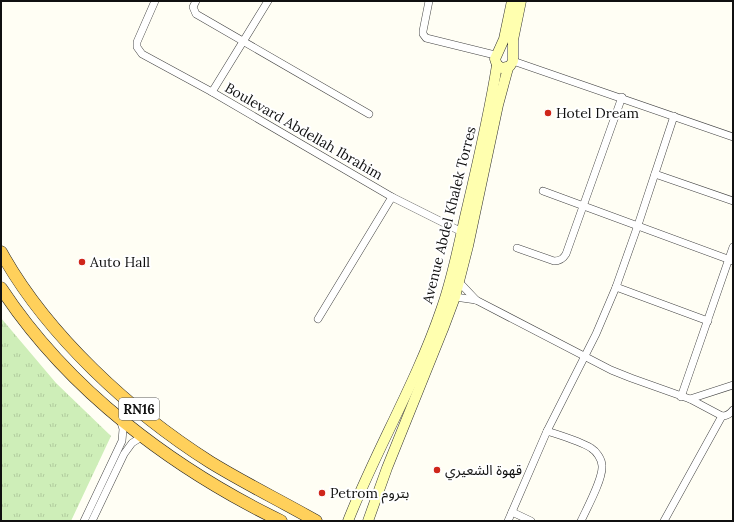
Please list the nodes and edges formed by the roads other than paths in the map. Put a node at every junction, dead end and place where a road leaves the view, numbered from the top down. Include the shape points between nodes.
1 (155, 1) edge
2 (196, 1) edge
3 (268, 1) edge
4 (429, 1) edge
5 (512, 1) edge
6 (521, 1) edge
7 (243, 42) junction
8 (497, 57) junction
9 (511, 61) junction
10 (212, 92) junction
11 (622, 98) junction
12 (369, 114) dead end
13 (674, 116) junction
14 (733, 137) edge
15 (655, 174) junction
16 (543, 191) dead end
17 (392, 197) junction
18 (733, 201) edge
19 (584, 206) junction
20 (638, 225) junction
21 (462, 232) junction
22 (517, 248) dead end
23 (733, 248) edge
24 (1, 252) edge
25 (731, 260) edge
26 (459, 282) junction
27 (616, 287) junction
28 (1, 288) edge
29 (455, 297) junction
30 (476, 300) junction
31 (318, 319) dead end
32 (708, 321) junction
33 (584, 355) junction
34 (733, 385) edge
35 (681, 396) junction
36 (690, 399) junction
37 (733, 410) edge
38 (722, 416) junction
39 (119, 417) junction
40 (547, 431) junction
41 (143, 436) junction
42 (512, 512) junction
43 (84, 521) edge
44 (92, 521) edge
45 (281, 521) edge
46 (316, 521) edge
47 (348, 521) edge
48 (368, 521) edge
49 (508, 521) edge
50 (531, 521) edge
51 (581, 521) edge
52 (664, 521) edge

1 - 10 street, Boulevard Abdellah Ibrahim via 137,47 142,54
2 - 7 street via 193,8 196,14
3 - 7 street
4 - 8 street via 423,31 426,38
5 - 8 main road, Avenue Abdel Khalek Torres via 504,39
6 - 9 main road, Avenue Abdel Khalek Torres
7 - 10 street
7 - 12 street
8 - 9 main road via 502,68
8 - 9 main road via 505,49 508,50
8 - 21 main road, Avenue Abdel Khalek Torres via 489,109
9 - 11 street
9 - 26 main road, Avenue Abdel Khalek Torres via 498,105
10 - 17 street, Boulevard Abdellah Ibrahim
11 - 13 street
11 - 19 street
13 - 14 street
13 - 15 street
15 - 18 street
15 - 20 street
16 - 19 street
17 - 21 street, Boulevard Abdellah Ibrahim
17 - 31 street
19 - 20 street
19 - 22 street via 563,259 554,261
20 - 25 street
20 - 27 street
21 - 47 main road, Avenue Abdel Khalek Torres via 446,295 434,328
23 - 25 street
24 - 46 highway, RN16 via 35,305 60,335 134,406 211,463
25 - 32 street
26 - 29 main road, Avenue Abdel Khalek Torres
26 - 30 street
27 - 32 street
27 - 33 street
28 - 39 highway, RN16 via 37,338 70,373
29 - 30 street
29 - 48 main road, Avenue Abdel Khalek Torres
30 - 33 street
32 - 35 street
33 - 35 street via 624,376
33 - 40 street
34 - 36 street
35 - 36 street
36 - 38 street
37 - 38 street via 730,414
38 - 52 street
39 - 41 highway, RN16
39 - 43 street via 123,429 122,441
40 - 42 street
40 - 51 street via 591,448 601,460 599,480
41 - 44 street via 132,443 124,454
41 - 45 highway, RN16 via 203,479
42 - 49 street
42 - 50 street

